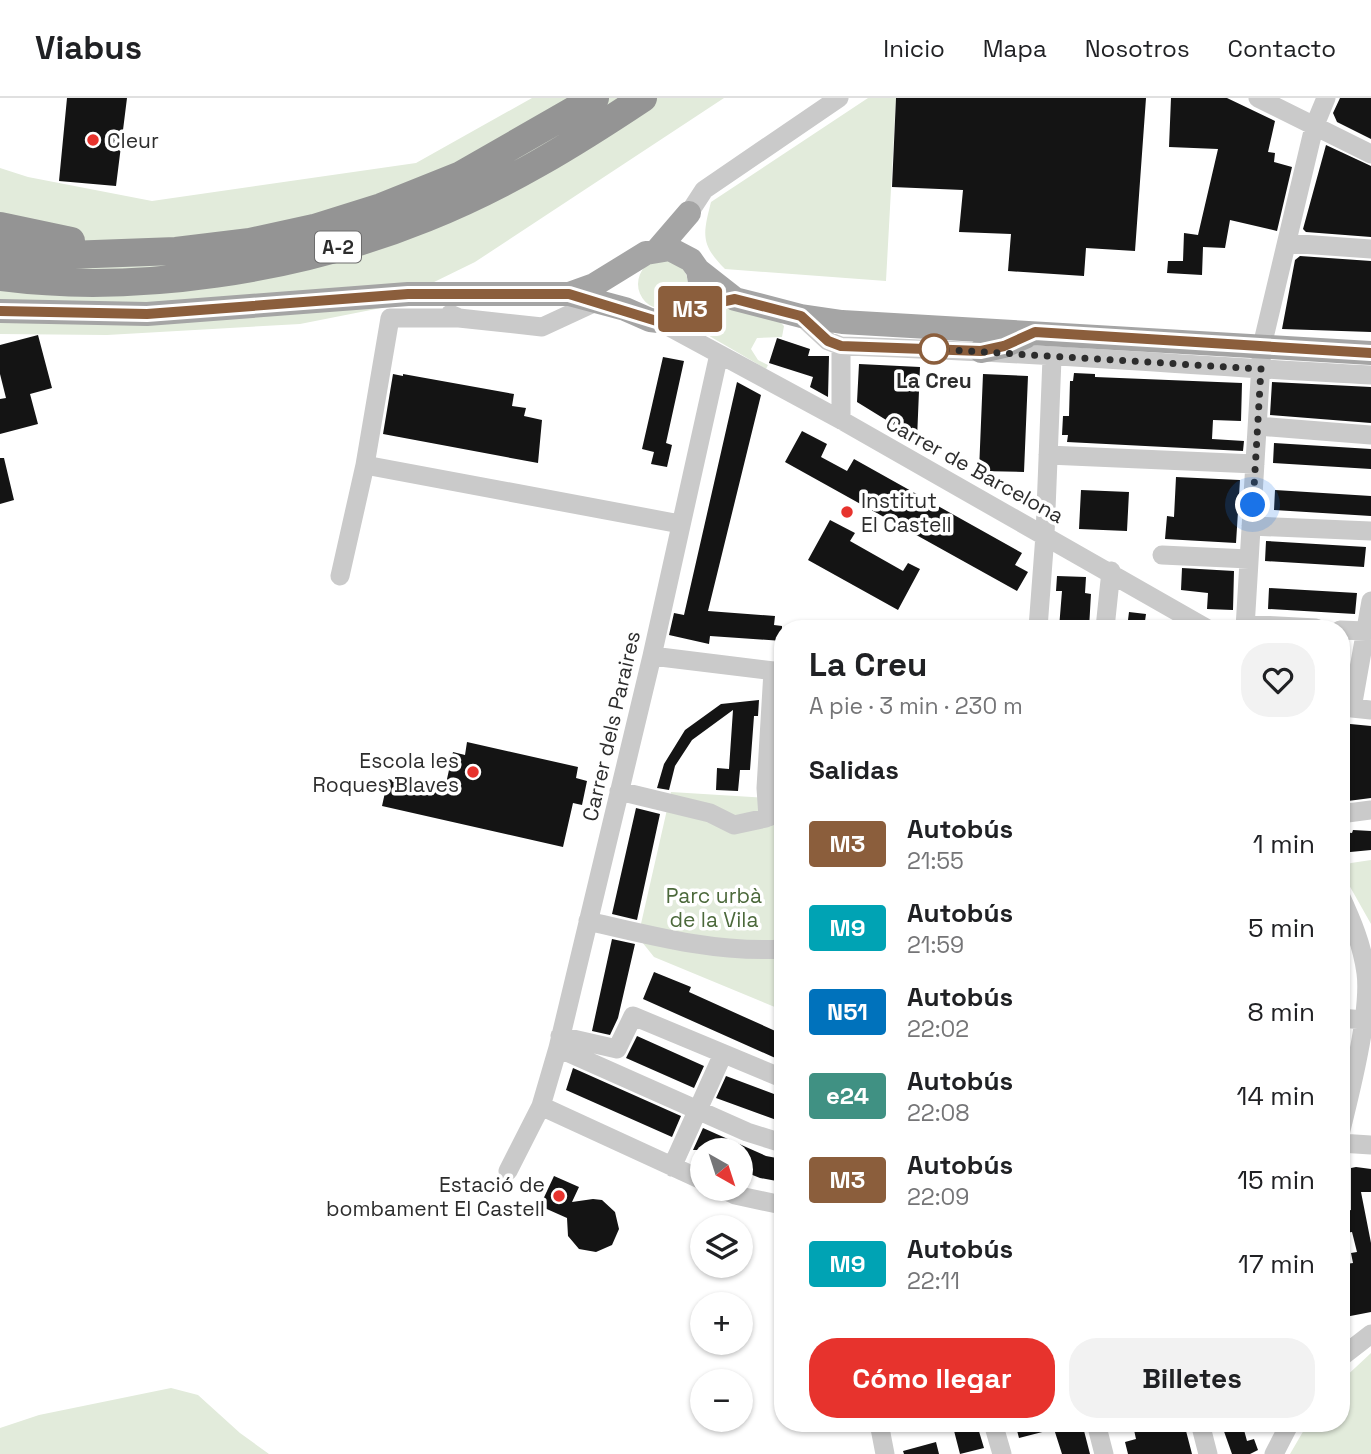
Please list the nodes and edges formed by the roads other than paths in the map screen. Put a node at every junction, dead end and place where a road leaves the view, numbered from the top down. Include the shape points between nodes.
1 (595, 98) edge
2 (643, 98) edge
3 (839, 98) edge
4 (1258, 98) edge
5 (1326, 98) edge
6 (1314, 127) junction
7 (1371, 154) edge
8 (689, 213) junction
9 (0, 226) edge
10 (1287, 243) junction
11 (1371, 248) edge
12 (0, 249) edge
13 (658, 249) junction
14 (96, 252) junction
15 (636, 260) junction
16 (694, 265) junction
17 (0, 277) edge
18 (408, 294) junction
19 (569, 294) junction
20 (735, 299) junction
21 (596, 302) junction
22 (690, 310) junction
23 (0, 311) edge
24 (801, 316) junction
25 (459, 318) junction
26 (650, 318) junction
27 (1035, 332) junction
28 (841, 346) junction
29 (981, 351) junction
30 (1371, 353) edge
31 (719, 354) junction
32 (1052, 358) junction
33 (1262, 358) junction
34 (1371, 375) edge
35 (841, 420) junction
36 (1258, 426) junction
37 (1371, 435) edge
38 (1048, 455) junction
39 (1255, 464) junction
40 (365, 465) junction
41 (680, 524) junction
42 (1251, 526) junction
43 (1371, 531) edge
44 (1045, 535) junction
45 (1162, 555) dead end
46 (1249, 559) junction
47 (1111, 571) junction
48 (340, 576) dead end
49 (1371, 601) edge
50 (1039, 620) edge
51 (1106, 620) edge
52 (1193, 620) edge
53 (1245, 620) edge
54 (1350, 630) edge
55 (1366, 631) junction
56 (652, 656) junction
57 (774, 672) edge
58 (774, 704) edge
59 (1351, 707) edge
60 (619, 791) junction
61 (1371, 810) edge
62 (774, 811) edge
63 (1350, 813) edge
64 (774, 814) edge
65 (1350, 913) edge
66 (588, 921) junction
67 (1366, 942) edge
68 (774, 950) edge
69 (1350, 1019) edge
70 (1364, 1020) junction
71 (559, 1042) junction
72 (723, 1054) junction
73 (774, 1076) edge
74 (1350, 1086) edge
75 (541, 1106) junction
76 (698, 1110) junction
77 (774, 1141) edge
78 (1350, 1144) edge
79 (1371, 1145) edge
80 (672, 1167) junction
81 (508, 1171) dead end
82 (690, 1175) edge
83 (753, 1199) edge
84 (774, 1203) edge
85 (1371, 1334) edge
86 (1350, 1350) edge
87 (881, 1432) edge
88 (996, 1432) edge
89 (1098, 1432) edge
90 (1202, 1432) edge
91 (1285, 1432) edge
92 (886, 1454) edge
93 (1002, 1454) edge
94 (1104, 1454) edge
95 (1208, 1454) edge
96 (1274, 1454) edge

1 - 14 highway, A-2 via 461,175 350,218 250,242 176,251
2 - 17 highway, A-2 via 576,143 426,219 318,252 141,281 36,282
3 - 8 street via 704,190
4 - 6 street
5 - 6 street
6 - 7 street
6 - 10 street
8 - 13 main road
8 - 16 main road
9 - 14 highway via 77,242
10 - 11 street
10 - 33 street
12 - 14 highway, A-2 via 41,256
13 - 15 main road
13 - 16 main road via 681,253
15 - 19 main road
15 - 26 main road via 626,286 630,302
16 - 20 main road
16 - 22 main road via 699,293
18 - 19 main road
18 - 23 main road via 147,314
18 - 25 street
19 - 21 main road
20 - 22 main road
20 - 24 main road
21 - 25 street via 541,327
21 - 26 main road
22 - 26 main road via 674,320
22 - 31 street, Carrer de Barcelona via 697,336
24 - 27 main road via 900,327
24 - 28 street via 828,341
25 - 40 street via 390,318
26 - 31 street, Carrer de Barcelona
27 - 29 main road
27 - 33 main road
28 - 29 street
28 - 35 street
29 - 32 street
30 - 33 main road
31 - 35 street, Carrer de Barcelona
31 - 41 street, Carrer dels Paraires
32 - 33 street
32 - 38 street
33 - 34 street
33 - 36 street
35 - 44 street, Carrer de Barcelona
36 - 37 street
36 - 39 street
38 - 39 street
38 - 44 street
39 - 42 street
40 - 41 street
40 - 48 street
41 - 56 street, Carrer dels Paraires
42 - 43 street
42 - 46 street
44 - 47 street, Carrer de Barcelona
44 - 50 street
45 - 46 street
46 - 53 street
47 - 51 street
47 - 52 street, Carrer de Barcelona
49 - 55 street
54 - 55 street
55 - 59 street
56 - 57 street
56 - 60 street, Carrer dels Paraires
58 - 62 street via 766,788
60 - 64 street via 710,813 734,825
60 - 66 street, Carrer dels Paraires
61 - 63 street
65 - 67 street
66 - 68 street via 687,942
66 - 71 street, Carrer dels Paraires
67 - 70 street
69 - 70 street
70 - 74 street
71 - 72 street via 617,1049 633,1016
71 - 75 street, Carrer dels Paraires
71 - 76 street
72 - 73 street
72 - 76 street
75 - 80 street
75 - 81 street, Carrer dels Paraires
76 - 77 street
76 - 80 street
78 - 79 street
80 - 82 street
83 - 84 street
85 - 86 street
87 - 92 street
88 - 93 street
89 - 94 street
90 - 95 street
91 - 96 street

